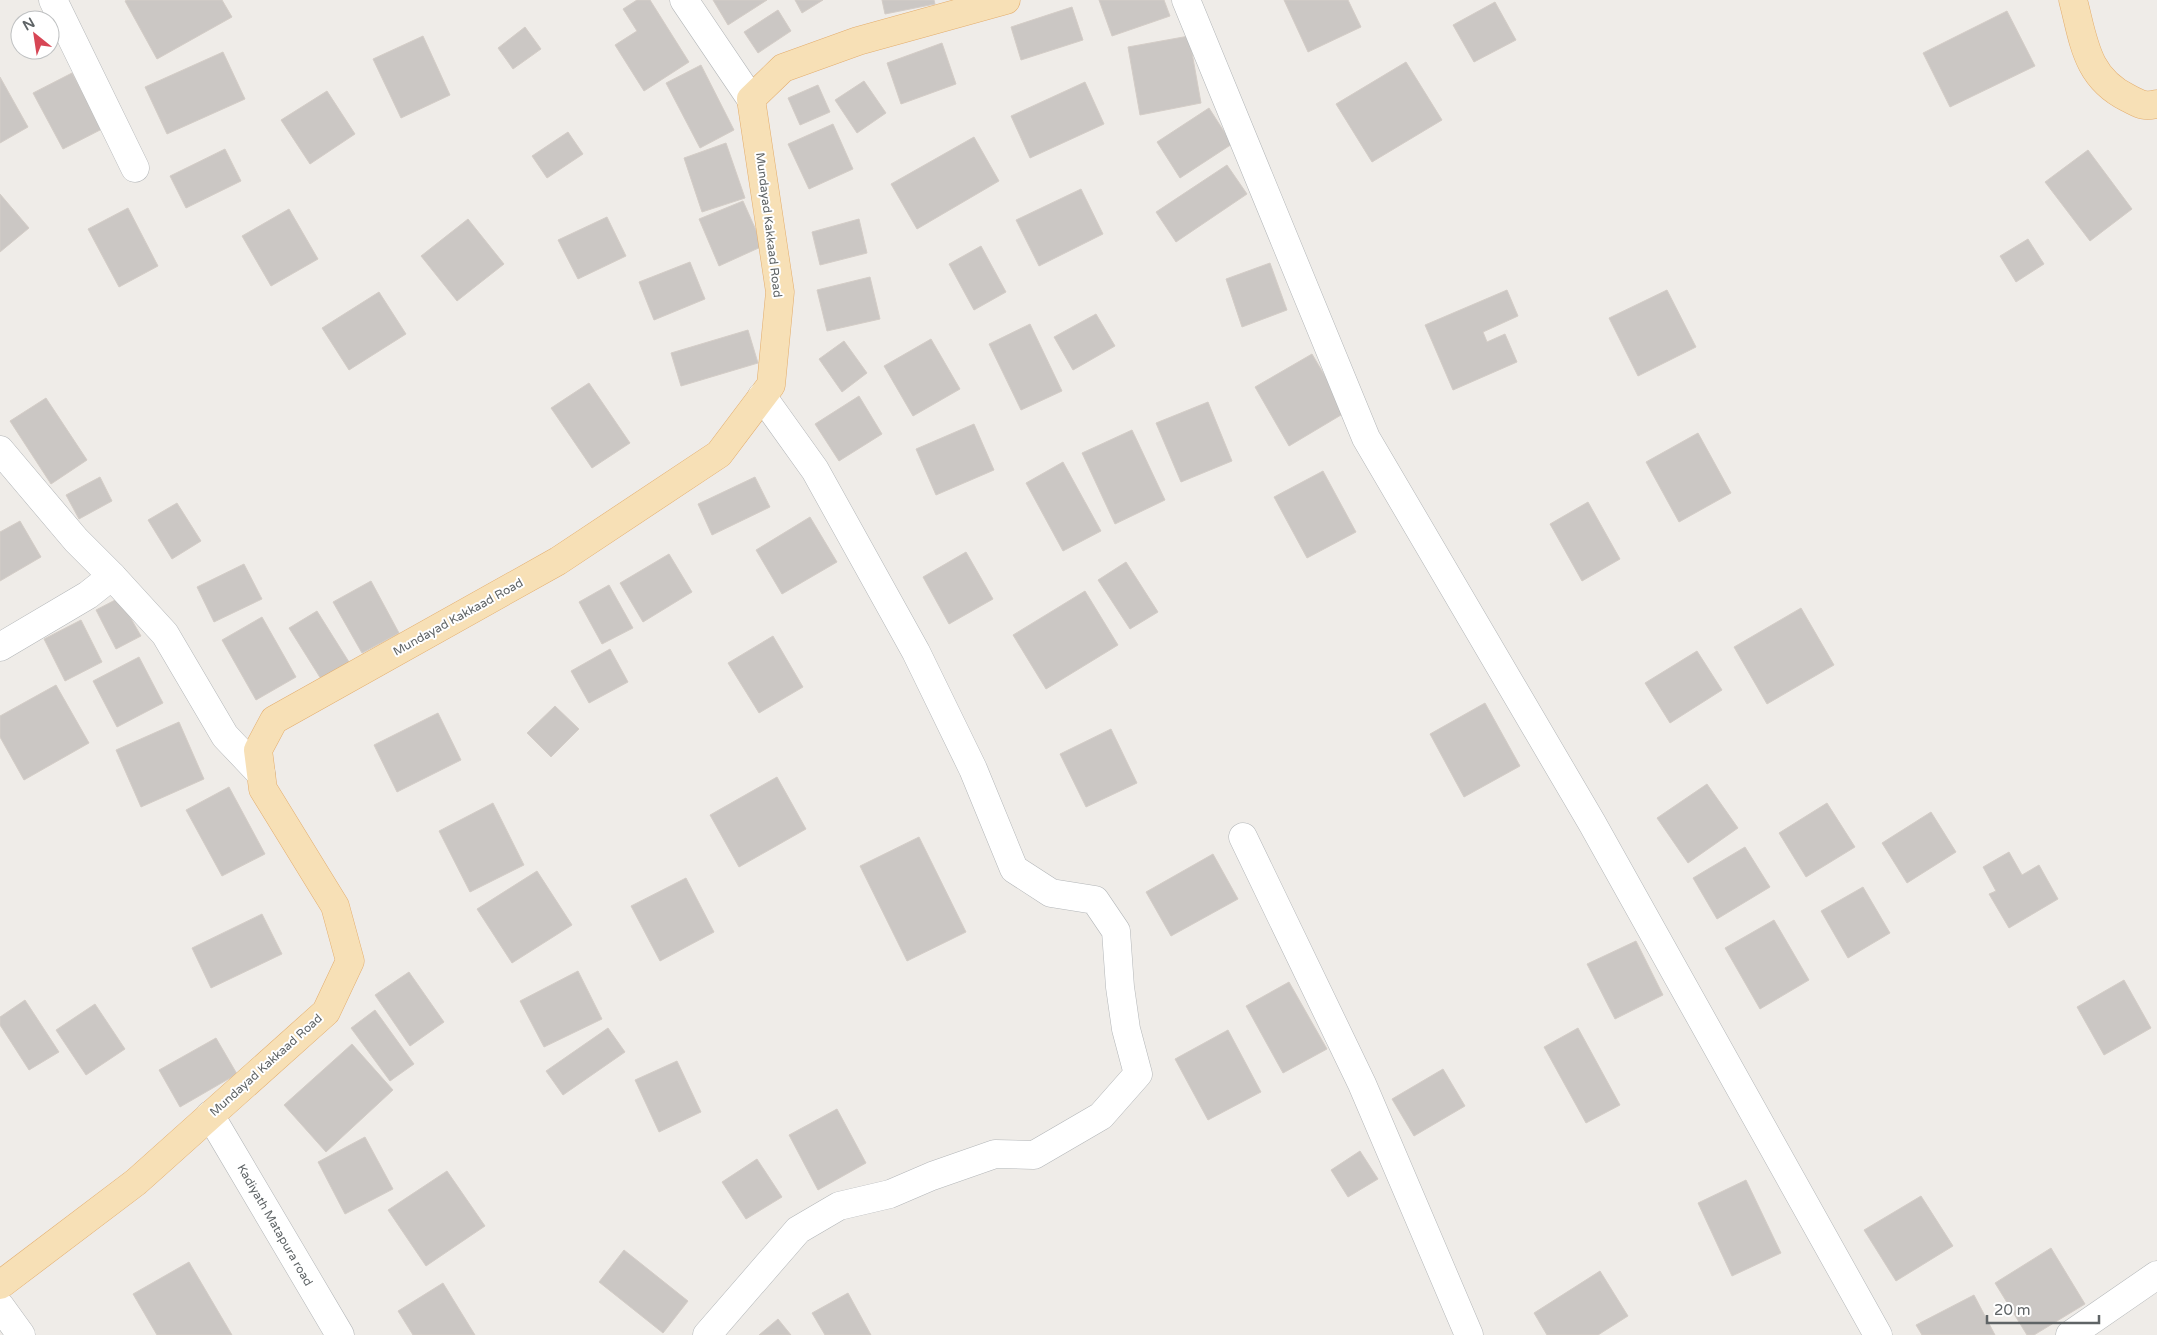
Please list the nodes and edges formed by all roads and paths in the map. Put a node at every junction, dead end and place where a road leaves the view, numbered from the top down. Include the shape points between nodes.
1 (53, 0) edge
2 (684, 0) edge
3 (1006, 0) edge
4 (1186, 0) edge
5 (2073, 0) edge
6 (751, 99) junction
7 (2157, 104) edge
8 (135, 168) dead end
9 (762, 396) junction
10 (0, 450) edge
11 (112, 576) junction
12 (2, 643) edge
13 (261, 774) junction
14 (1243, 837) dead end
15 (210, 1115) junction
16 (2157, 1275) edge
17 (0, 1285) edge
18 (0, 1306) edge
19 (21, 1335) edge
20 (340, 1335) edge
21 (707, 1335) edge
22 (1469, 1335) edge
23 (1878, 1335) edge
24 (2070, 1335) edge

1 - 8 street
2 - 6 street
3 - 6 main road via 858,41 783,68
4 - 23 street via 1366,438 1592,823
5 - 7 main road via 2089,61 2111,89 2145,107
6 - 9 main road, Mundayad Kakkaad Road via 780,292 771,385
9 - 13 main road, Mundayad Kakkaad Road via 719,454 574,550 274,720 258,750
9 - 21 street via 815,470 916,652 973,769 1014,868 1051,893 1095,900 1116,931 1126,1029 1138,1074 1101,1116 1034,1155 995,1154 890,1194 839,1206 798,1230
10 - 11 street via 76,540
11 - 12 street via 88,595
11 - 13 street via 166,634 224,736
13 - 15 main road, Mundayad Kakkaad Road via 264,789 334,906 350,961 326,1012
14 - 22 street via 1362,1084
15 - 17 main road, Mundayad Kakkaad Road via 136,1182
15 - 20 street, Kadiyath Matapura road
16 - 24 street
18 - 19 street

